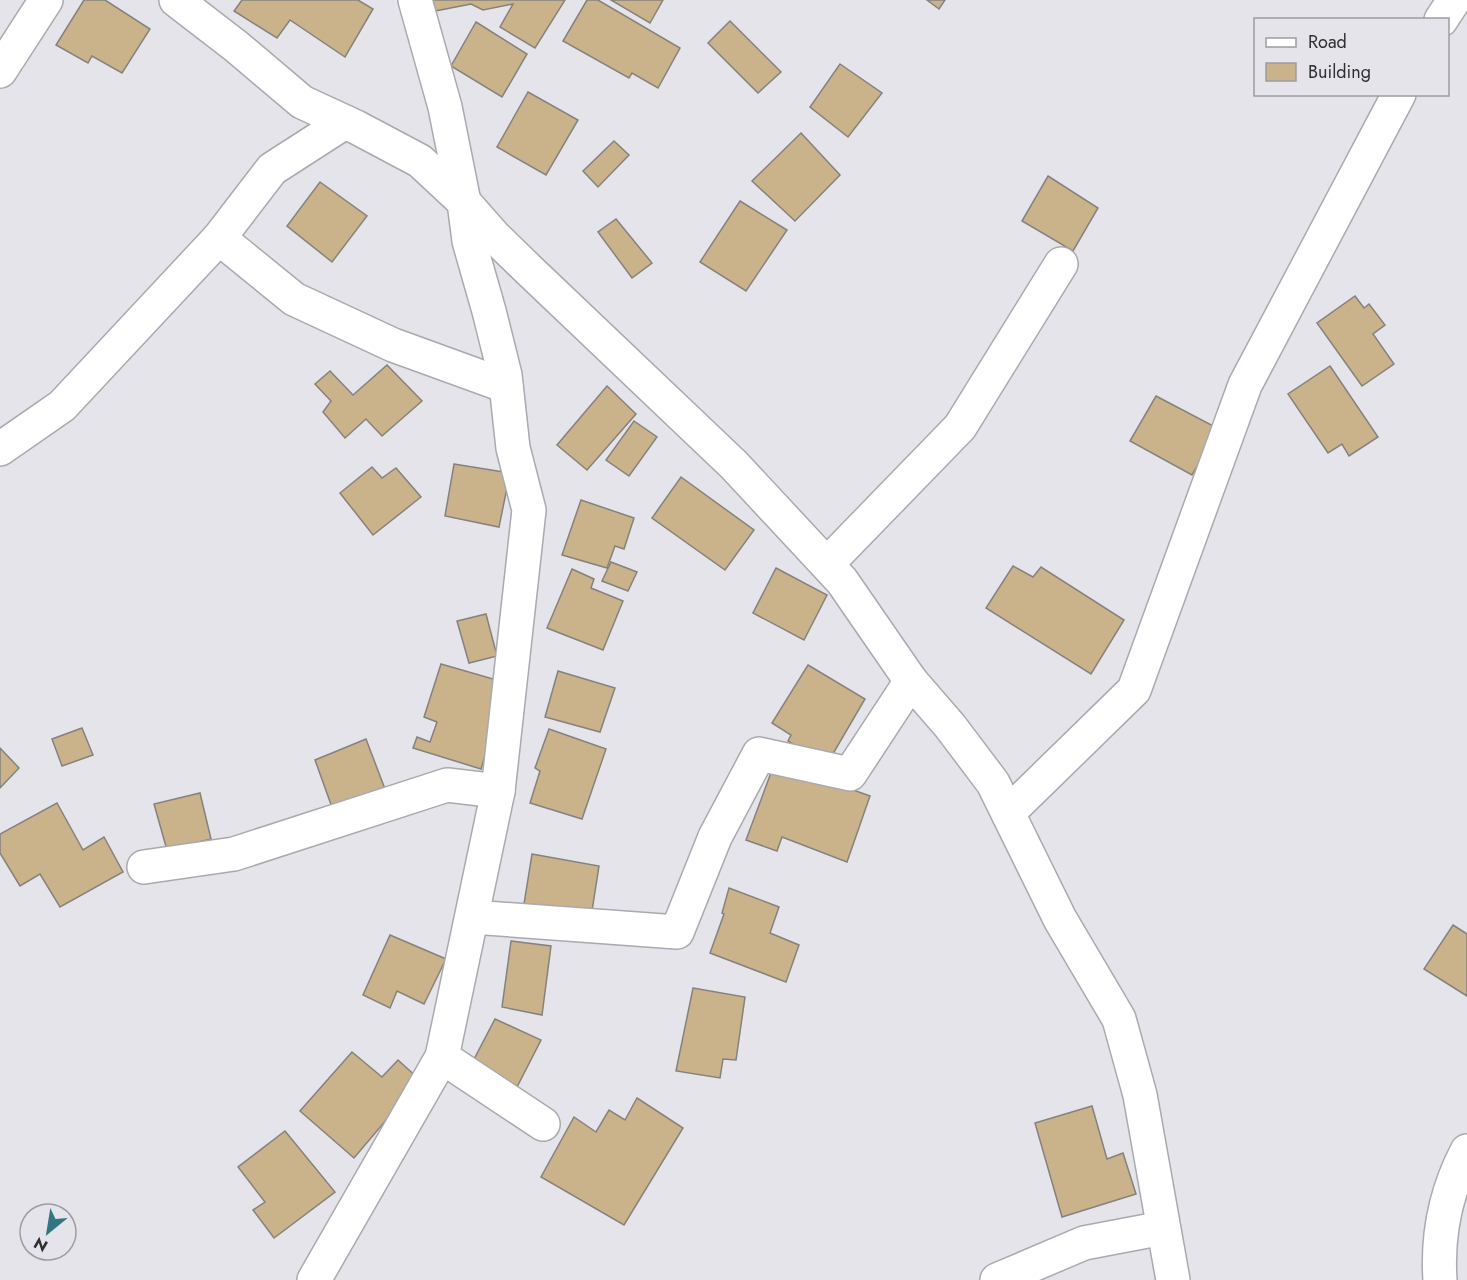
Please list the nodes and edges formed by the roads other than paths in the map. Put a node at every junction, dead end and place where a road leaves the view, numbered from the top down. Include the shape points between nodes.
1 (46, 0) edge
2 (176, 0) edge
3 (415, 0) edge
4 (1454, 0) edge
5 (1442, 18) edge
6 (0, 71) edge
7 (1398, 96) edge
8 (345, 122) junction
9 (464, 202) junction
10 (219, 238) junction
11 (1061, 264) dead end
12 (506, 386) junction
13 (0, 449) edge
14 (827, 564) junction
15 (910, 681) junction
16 (498, 791) junction
17 (1008, 813) junction
18 (144, 867) dead end
19 (472, 917) junction
20 (442, 1057) junction
21 (543, 1124) dead end
22 (1467, 1150) edge
23 (1163, 1228) junction
24 (314, 1280) edge
25 (997, 1280) edge
26 (1173, 1280) edge
27 (1440, 1280) edge

1 - 6 street
2 - 8 street via 302,102
3 - 9 street via 445,107
4 - 5 street
7 - 17 street via 1245,386 1134,690
8 - 9 street via 420,161
8 - 10 street via 272,169
9 - 12 street via 469,241
9 - 14 street via 494,236 734,465
10 - 12 street via 294,299 393,345
10 - 13 street via 62,406
11 - 14 street via 960,427
12 - 16 street via 513,448 529,510
14 - 15 street
15 - 17 street via 993,783
15 - 19 street via 850,774 759,754 716,837 677,932
16 - 18 street via 447,785 234,854
16 - 19 street
17 - 23 street via 1060,919 1119,1019 1140,1095
19 - 20 street
20 - 21 street
20 - 24 street
22 - 27 street via 1443,1214 1438,1257
23 - 25 street via 1084,1243
23 - 26 street

